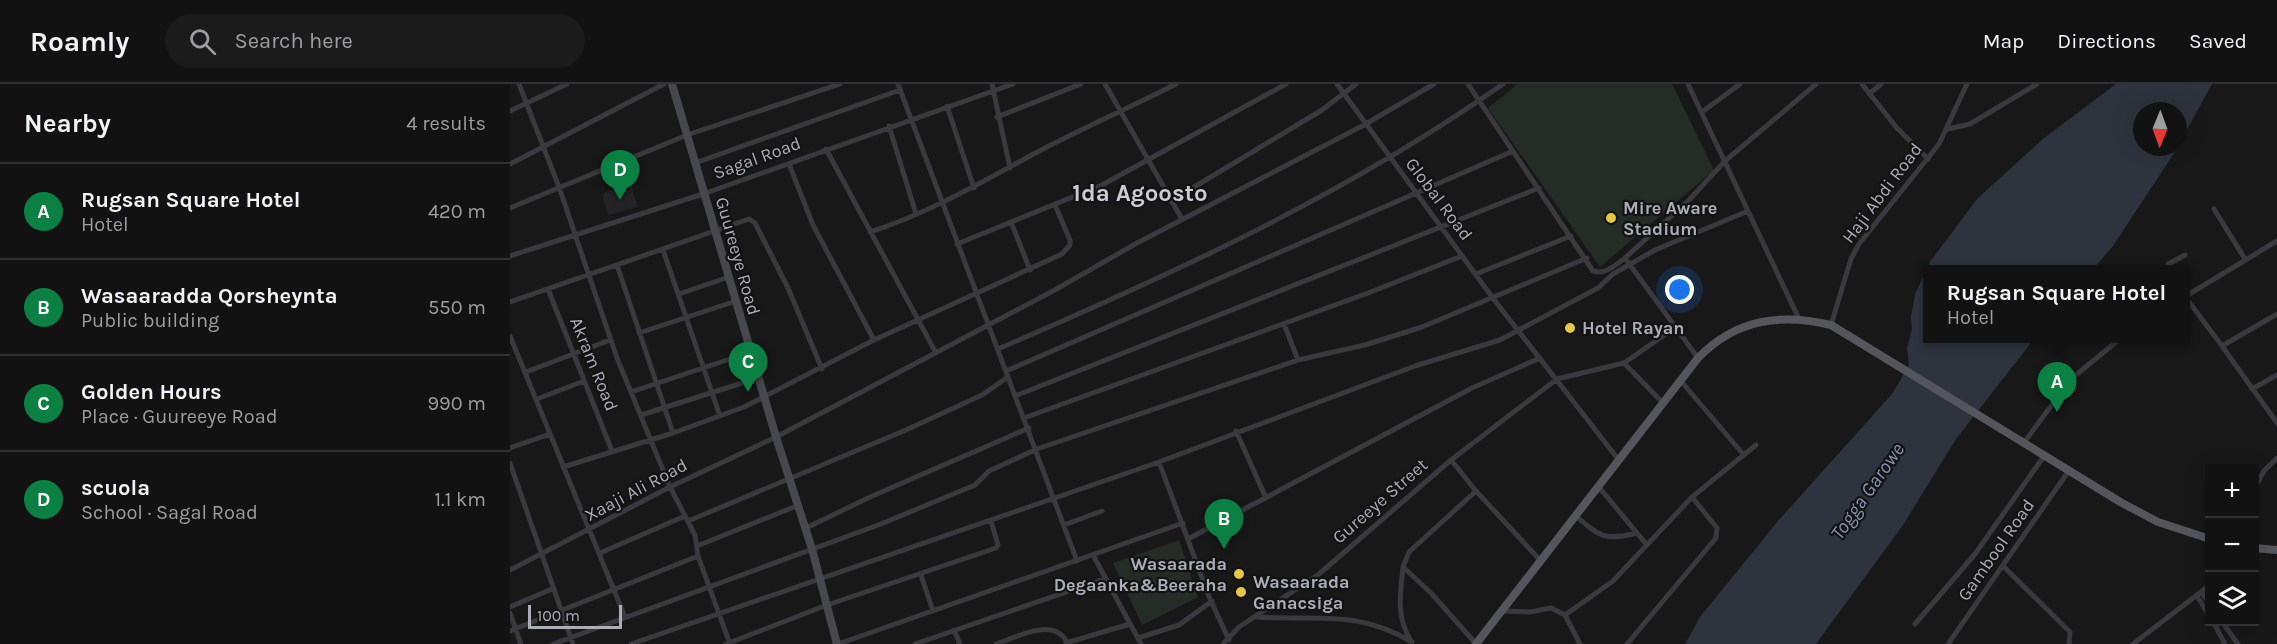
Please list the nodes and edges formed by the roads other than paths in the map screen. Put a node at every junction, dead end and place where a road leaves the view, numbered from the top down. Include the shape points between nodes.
1 (519, 84) edge
2 (567, 84) edge
3 (664, 84) edge
4 (672, 84) edge
5 (840, 84) edge
6 (992, 84) edge
7 (1013, 84) edge
8 (1081, 84) edge
9 (1105, 84) edge
10 (1176, 84) edge
11 (1286, 84) edge
12 (1337, 84) edge
13 (1356, 84) edge
14 (1434, 84) edge
15 (1468, 84) edge
16 (1503, 84) edge
17 (1688, 84) edge
18 (1740, 84) edge
19 (1816, 84) edge
20 (1862, 84) edge
21 (1881, 84) edge
22 (1967, 84) edge
23 (2037, 84) edge
24 (899, 87) edge
25 (993, 91) junction
26 (1343, 94) junction
27 (1869, 94) junction
28 (1479, 101) junction
29 (526, 103) junction
30 (947, 106) junction
31 (510, 111) edge
32 (1702, 112) junction
33 (1120, 113) junction
34 (997, 117) junction
35 (912, 118) junction
36 (1364, 124) junction
37 (889, 126) junction
38 (1948, 129) junction
39 (687, 135) junction
40 (544, 148) junction
41 (826, 149) junction
42 (1513, 151) junction
43 (1388, 156) junction
44 (1928, 159) junction
45 (1148, 161) junction
46 (1725, 161) junction
47 (695, 163) junction
48 (510, 164) edge
49 (789, 164) junction
50 (1010, 168) junction
51 (558, 187) junction
52 (974, 188) junction
53 (1539, 188) junction
54 (704, 193) junction
55 (1417, 194) junction
56 (1171, 201) junction
57 (942, 202) junction
58 (1055, 205) junction
59 (510, 208) edge
60 (2214, 209) dead end
61 (1748, 211) junction
62 (915, 214) junction
63 (1182, 219) junction
64 (1011, 222) junction
65 (1442, 228) junction
66 (716, 232) junction
67 (870, 232) junction
68 (574, 234) junction
69 (1571, 236) junction
70 (2277, 242) edge
71 (957, 244) junction
72 (663, 250) junction
73 (2185, 255) dead end
74 (510, 256) edge
75 (1462, 256) junction
76 (1587, 258) junction
77 (1625, 258) junction
78 (2245, 259) junction
79 (1629, 264) junction
80 (2168, 265) edge
81 (617, 266) junction
82 (1030, 270) junction
83 (1476, 274) junction
84 (590, 276) junction
85 (729, 277) junction
86 (548, 288) junction
87 (679, 294) junction
88 (2190, 294) edge
89 (976, 295) junction
90 (1492, 297) junction
91 (736, 301) junction
92 (510, 302) edge
93 (2190, 302) edge
94 (2277, 314) edge
95 (686, 316) junction
96 (1799, 319) junction
97 (918, 321) junction
98 (1284, 324) junction
99 (989, 325) junction
100 (1831, 325) junction
101 (1676, 327) junction
102 (1519, 331) junction
103 (639, 333) junction
104 (510, 336) edge
105 (610, 340) junction
106 (874, 340) junction
107 (2116, 343) edge
108 (2222, 346) junction
109 (998, 349) junction
110 (751, 352) junction
111 (936, 353) junction
112 (574, 355) junction
113 (1540, 358) junction
114 (1698, 358) junction
115 (1298, 360) junction
116 (1624, 363) junction
117 (703, 366) junction
118 (822, 369) junction
119 (526, 372) junction
120 (1007, 374) junction
121 (2277, 375) edge
122 (758, 378) junction
123 (1557, 379) junction
124 (1680, 380) junction
125 (584, 381) junction
126 (656, 384) junction
127 (2252, 389) junction
128 (631, 392) junction
129 (712, 393) junction
130 (1015, 396) junction
131 (764, 398) junction
132 (537, 399) junction
133 (1662, 402) junction
134 (664, 408) junction
135 (640, 415) junction
136 (720, 416) junction
137 (1024, 418) junction
138 (2277, 423) edge
139 (1029, 428) junction
140 (1236, 431) junction
141 (673, 433) junction
142 (550, 434) junction
143 (776, 437) junction
144 (651, 439) junction
145 (2023, 444) junction
146 (1756, 445) dead end
147 (510, 448) edge
148 (1037, 449) junction
149 (612, 451) junction
150 (1743, 454) junction
151 (2044, 456) junction
152 (2277, 458) edge
153 (1618, 459) junction
154 (1451, 460) junction
155 (1159, 462) junction
156 (510, 463) edge
157 (563, 467) junction
158 (2068, 472) junction
159 (790, 479) junction
160 (2259, 480) edge
161 (1598, 485) junction
162 (670, 487) junction
163 (1476, 491) junction
164 (1692, 497) junction
165 (1052, 498) junction
166 (1266, 498) junction
167 (799, 505) junction
168 (1102, 511) dead end
169 (1574, 514) junction
170 (687, 518) junction
171 (991, 520) junction
172 (1182, 523) junction
173 (1064, 525) junction
174 (806, 528) junction
175 (590, 531) junction
176 (1637, 533) junction
177 (2205, 537) edge
178 (1188, 539) junction
179 (1647, 545) junction
180 (697, 546) junction
181 (2259, 548) edge
182 (812, 549) junction
183 (2277, 550) edge
184 (600, 553) junction
185 (542, 554) junction
186 (1093, 555) junction
187 (698, 556) junction
188 (1539, 559) junction
189 (1077, 561) junction
190 (2003, 566) junction
191 (1403, 567) junction
192 (510, 570) edge
193 (921, 575) junction
194 (819, 579) junction
195 (1104, 579) junction
196 (554, 588) junction
197 (709, 588) junction
198 (614, 589) junction
199 (2205, 589) edge
200 (2199, 594) junction
201 (2205, 599) edge
202 (1212, 602) junction
203 (827, 605) junction
204 (510, 607) edge
205 (2205, 607) edge
206 (561, 610) junction
207 (933, 611) junction
208 (1499, 611) junction
209 (510, 613) edge
210 (718, 614) junction
211 (1565, 615) junction
212 (625, 617) junction
213 (1257, 617) junction
214 (1130, 624) junction
215 (1915, 624) dead end
216 (2215, 626) edge
217 (2225, 626) edge
218 (513, 630) edge
219 (954, 630) junction
220 (571, 637) junction
221 (1229, 640) junction
222 (1140, 641) edge
223 (1065, 643) edge
224 (1413, 643) edge
225 (521, 644) edge
226 (553, 644) edge
227 (573, 644) edge
228 (631, 644) edge
229 (728, 644) edge
230 (837, 644) edge
231 (915, 644) edge
232 (960, 644) edge
233 (996, 644) edge
234 (1223, 644) edge
235 (1476, 644) edge
236 (1580, 644) edge
237 (1627, 644) edge
238 (1948, 644) edge
239 (2069, 644) edge
240 (2133, 644) edge
241 (2225, 644) edge
242 (2238, 644) edge

1 - 29 street
2 - 29 street
3 - 40 street
4 - 39 street, Guureeye Road
5 - 39 street
6 - 25 street
7 - 25 street, Sagal Road
8 - 34 street
9 - 33 street
10 - 33 street
11 - 45 street
12 - 26 street, Global Road
13 - 26 street
14 - 36 street, Xaaji Ali Road
15 - 28 street
16 - 28 street
17 - 32 street
18 - 32 street
19 - 46 street
20 - 27 street
21 - 27 street
22 - 38 street, Haji Abdi Road
23 - 38 street via 1970,124
24 - 35 street
24 - 47 street
25 - 30 street, Sagal Road
25 - 34 street
26 - 36 street, Global Road
26 - 56 street
27 - 44 street
28 - 42 street
28 - 43 street
29 - 31 street
29 - 40 street
30 - 35 street, Sagal Road
30 - 52 street
32 - 46 street
33 - 45 street
33 - 50 street
34 - 50 street
35 - 37 street, Sagal Road
35 - 57 street
36 - 43 street, Global Road
36 - 63 street, Xaaji Ali Road
37 - 41 street, Sagal Road
37 - 62 street
38 - 44 street, Haji Abdi Road
39 - 47 street, Guureeye Road
39 - 51 street
40 - 48 street
40 - 51 street
41 - 49 street, Sagal Road
41 - 67 street
42 - 53 street
42 - 55 street
43 - 55 street, Global Road
43 - 109 street via 1331,192 1224,249
44 - 100 street, Haji Abdi Road via 1859,244
45 - 56 street
45 - 58 street
46 - 61 street
46 - 77 street
47 - 54 street, Guureeye Road
49 - 54 street, Sagal Road
49 - 106 street via 813,225
50 - 52 street
51 - 59 street
51 - 68 street
52 - 57 street
53 - 65 street
53 - 69 street
54 - 66 street, Guureeye Road
54 - 68 street, Sagal Road
55 - 65 street, Global Road
55 - 120 street
56 - 63 street
57 - 62 street
57 - 71 street
58 - 64 street
58 - 82 street via 1070,245 1062,254
60 - 78 street
61 - 79 street via 1655,249
61 - 96 street
62 - 67 street
63 - 99 street, Xaaji Ali Road
64 - 71 street
64 - 82 street
65 - 75 street, Global Road
65 - 130 street
66 - 72 street
66 - 85 street, Guureeye Road
66 - 118 street via 753,220 788,288
67 - 97 street
68 - 74 street, Sagal Road
68 - 84 street
69 - 76 street
69 - 83 street
70 - 78 street
71 - 89 street
72 - 81 street
72 - 87 street
73 - 80 street
75 - 83 street, Global Road
75 - 98 street
76 - 77 street via 1593,270 1600,273
76 - 90 street
77 - 79 street
78 - 88 street
79 - 101 street
79 - 102 street via 1598,288
81 - 84 street
81 - 103 street
82 - 89 street
83 - 90 street, Global Road
84 - 86 street
84 - 105 street
85 - 87 street
85 - 91 street, Guureeye Road
86 - 92 street
86 - 112 street, Akram Road
87 - 95 street
89 - 97 street
89 - 99 street
90 - 102 street, Global Road
90 - 115 street via 1422,327
91 - 95 street
91 - 110 street, Guureeye Road
93 - 108 street
94 - 108 street
95 - 103 street
95 - 117 street
96 - 100 main road
96 - 114 main road via 1748,323 1719,338
97 - 106 street
97 - 111 street
98 - 115 street
98 - 137 street
99 - 109 street
99 - 111 street, Xaaji Ali Road
100 - 145 main road
101 - 114 street
101 - 116 street
102 - 113 street, Global Road
102 - 140 street
103 - 126 street
104 - 119 street
105 - 112 street
105 - 128 street
106 - 118 street
107 - 145 street via 2071,379
108 - 127 street
109 - 120 street
110 - 117 street
110 - 122 street, Guureeye Road
111 - 143 street, Xaaji Ali Road
112 - 119 street
112 - 125 street, Akram Road
113 - 123 street, Global Road
113 - 166 street via 1472,388
114 - 124 main road
115 - 148 street
116 - 123 street
116 - 133 street
117 - 126 street
117 - 129 street
118 - 131 street
119 - 132 street
120 - 130 street
120 - 159 street via 982,395
121 - 127 street
122 - 129 street
122 - 131 street, Guureeye Road
123 - 153 street, Global Road
123 - 154 street, Gureeye Street
124 - 133 main road
124 - 150 street
125 - 132 street
125 - 149 street, Akram Road
126 - 128 street
126 - 134 street
127 - 138 street
128 - 135 street
129 - 134 street
129 - 136 street
130 - 137 street
131 - 136 street
131 - 143 street, Guureeye Road
132 - 142 street
133 - 153 main road
134 - 135 street
134 - 141 street
135 - 144 street
136 - 141 street
137 - 139 street
139 - 148 street
139 - 174 street
140 - 155 street
140 - 166 street
141 - 144 street
142 - 147 street
142 - 157 street
143 - 159 street, Guureeye Road
143 - 162 street, Xaaji Ali Road
144 - 149 street
144 - 162 street
145 - 151 main road
146 - 150 street
148 - 165 street
148 - 182 street via 989,471 975,485
149 - 157 street
150 - 164 street
151 - 158 main road
151 - 215 street via 1975,554
152 - 160 street
153 - 161 main road
154 - 163 street
154 - 213 street, Gureeye Street via 1319,573
155 - 165 street
155 - 172 street
156 - 185 street
157 - 175 street
158 - 177 main road via 2158,522
158 - 190 street, Gambool Road
159 - 167 street, Guureeye Road
159 - 170 street
161 - 169 main road
161 - 176 street
162 - 170 street
162 - 175 street, Xaaji Ali Road
163 - 188 street
163 - 191 street via 1410,552
164 - 179 street
164 - 237 street via 1717,528 1716,538
165 - 171 street
165 - 173 street
166 - 178 street
167 - 174 street, Guureeye Road
167 - 180 street
168 - 173 street
169 - 176 street via 1605,538
169 - 188 main road
170 - 180 street
170 - 184 street
171 - 193 street via 996,548
171 - 194 street
172 - 178 street
172 - 186 street
173 - 189 street
174 - 182 street, Guureeye Road
175 - 184 street
175 - 185 street, Xaaji Ali Road
176 - 179 street
178 - 202 street
179 - 211 street via 1613,581
180 - 187 street
181 - 183 main road
182 - 194 street, Guureeye Road
182 - 197 street
184 - 198 street
185 - 192 street, Xaaji Ali Road
185 - 196 street
186 - 189 street
186 - 195 street
187 - 197 street
187 - 198 street
188 - 208 main road
189 - 207 street
190 - 238 street, Gambool Road
190 - 239 street via 2070,632
191 - 224 street via 1399,607 1402,623
191 - 235 street
193 - 203 street
193 - 207 street
194 - 203 street, Guureeye Road
194 - 210 street
195 - 214 street
195 - 219 street
196 - 204 street
196 - 206 street
197 - 210 street
197 - 212 street
198 - 206 street
198 - 212 street
199 - 200 street
200 - 201 street
200 - 205 street
200 - 240 street
202 - 221 street
202 - 222 street via 1179,625
203 - 229 street
203 - 230 street, Guureeye Road
206 - 218 street
206 - 220 street
207 - 230 street
208 - 211 street via 1530,612 1546,607
208 - 235 main road
209 - 218 street
210 - 228 street
210 - 229 street
211 - 236 street
212 - 220 street
213 - 221 street, Gureeye Street via 1239,627
213 - 224 street via 1350,618 1370,622
214 - 222 street
214 - 223 street
216 - 241 street
217 - 242 street
218 - 225 street
219 - 231 street
219 - 232 street
220 - 226 street
220 - 227 street
221 - 234 street, Gureeye Street
223 - 233 street via 1056,630 1040,630

